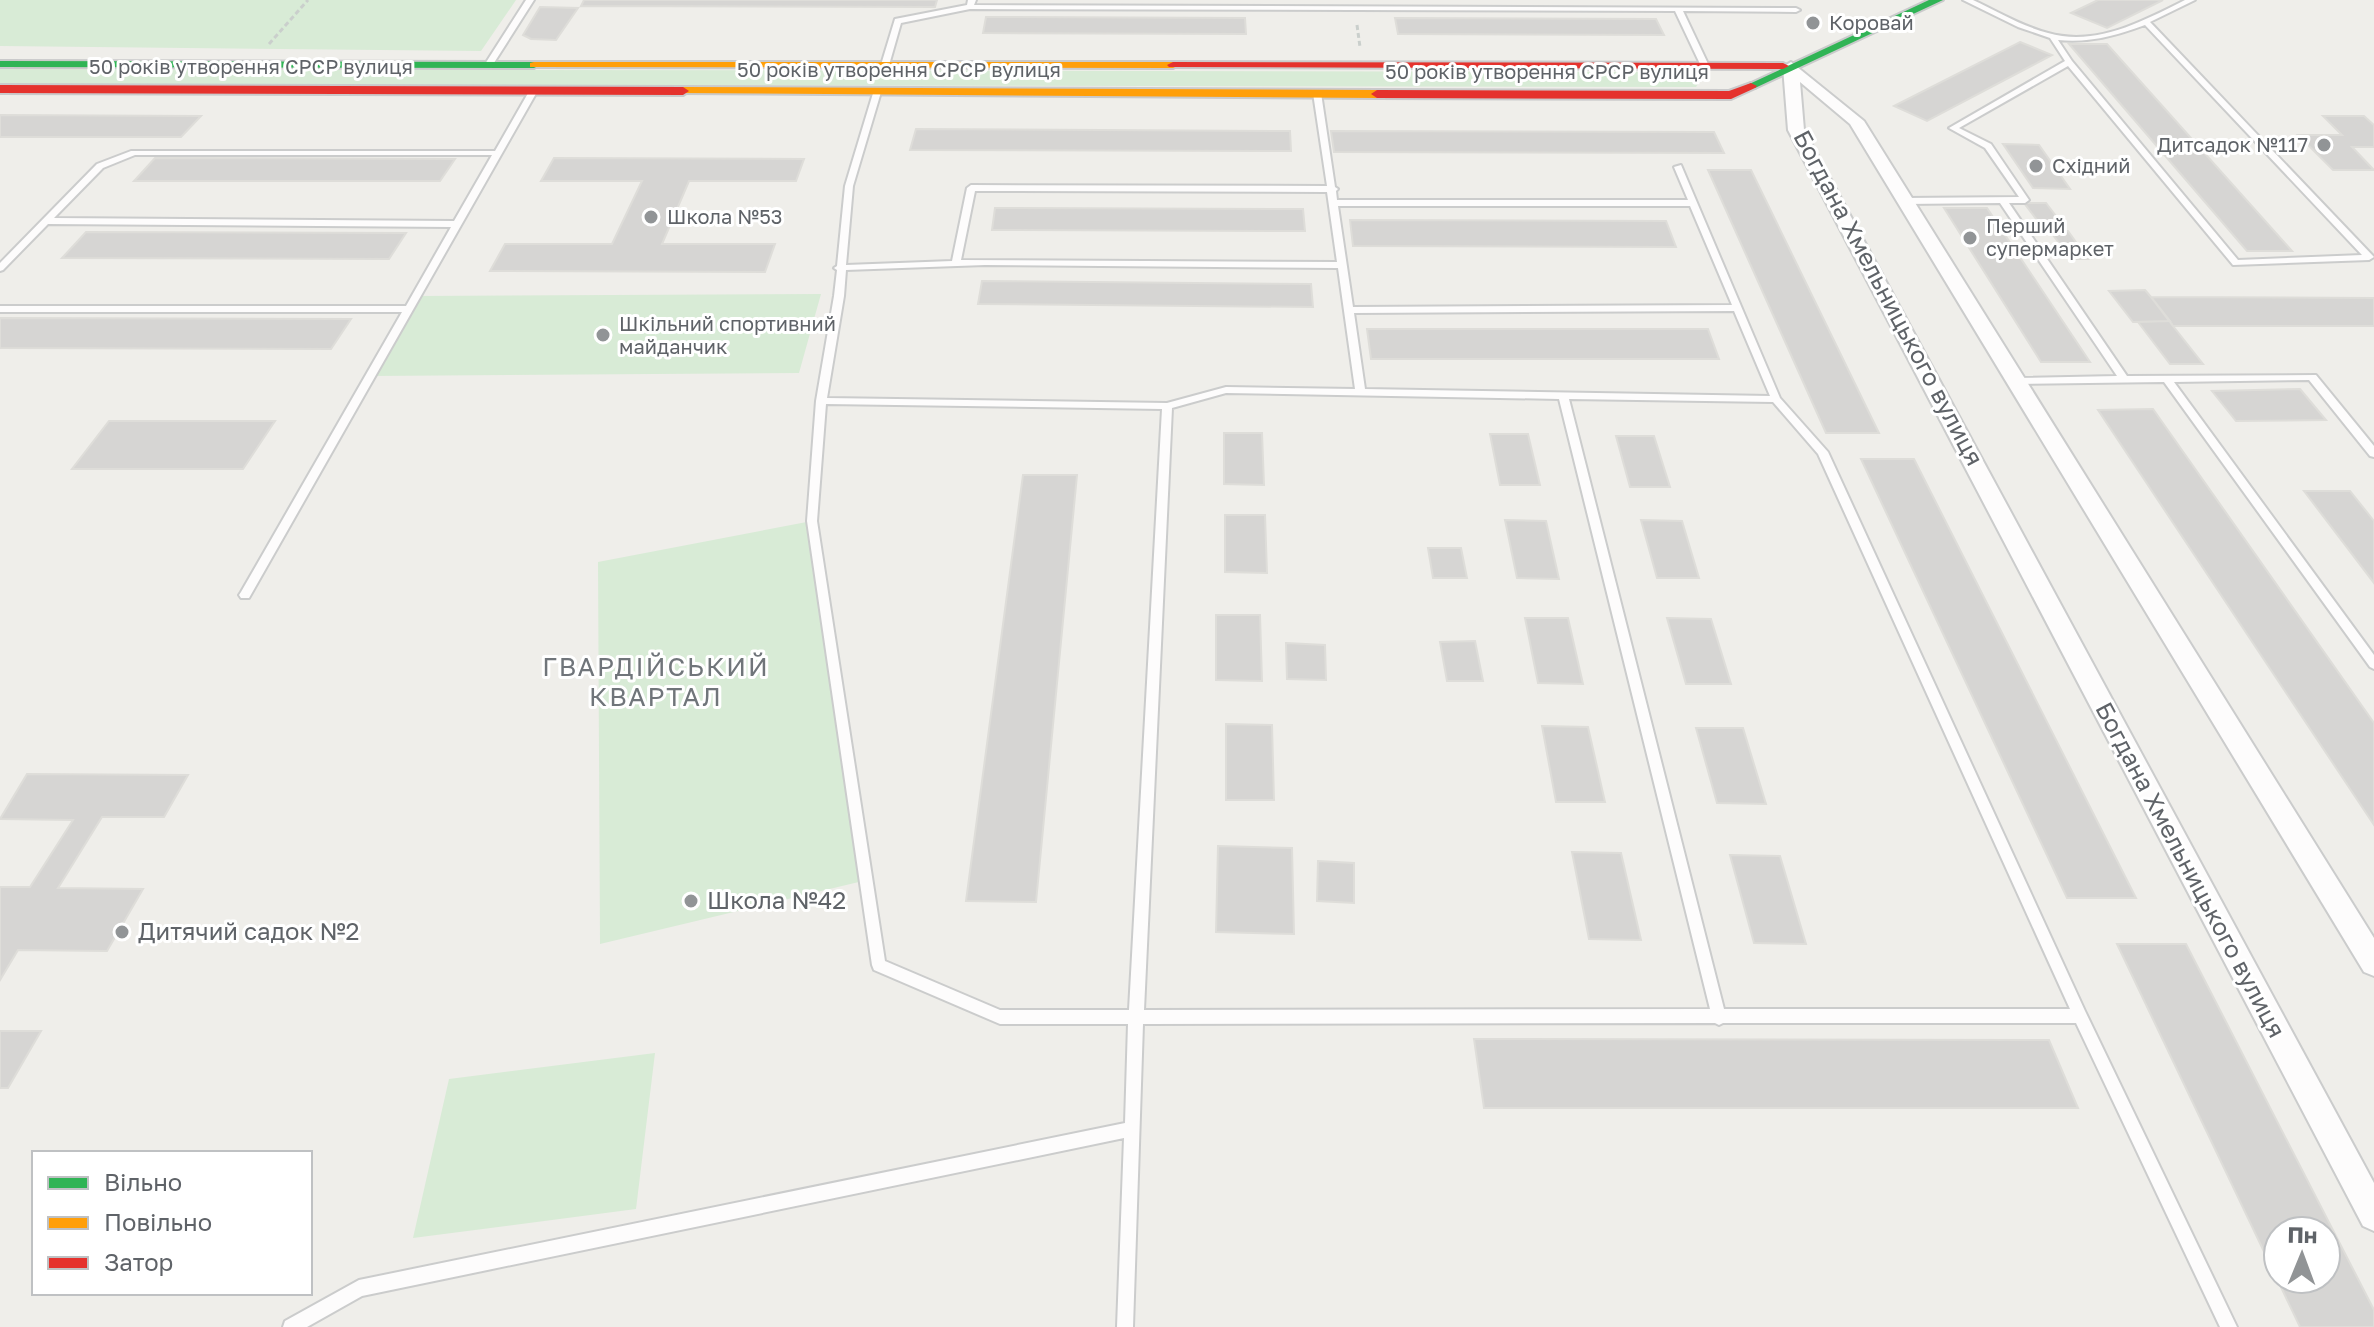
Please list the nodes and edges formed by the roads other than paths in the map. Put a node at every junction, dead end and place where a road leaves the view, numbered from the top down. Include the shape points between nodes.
1 (530, 0) edge
2 (1622, 0) edge
3 (1938, 0) edge
4 (1967, 0) edge
5 (2191, 0) edge
6 (971, 3) edge
7 (1626, 9) junction
8 (1678, 9) junction
9 (1796, 10) dead end
10 (2146, 22) junction
11 (2053, 37) junction
12 (2069, 62) junction
13 (0, 64) edge
14 (489, 64) junction
15 (885, 65) junction
16 (1705, 66) junction
17 (1791, 67) junction
18 (0, 89) edge
19 (534, 90) junction
20 (877, 92) junction
21 (1317, 93) junction
22 (497, 153) junction
23 (1678, 167) dead end
24 (1334, 189) junction
25 (2003, 200) junction
26 (1905, 201) junction
27 (1336, 203) junction
28 (1694, 203) junction
29 (46, 221) junction
30 (456, 224) junction
31 (956, 264) junction
32 (1343, 265) junction
33 (0, 268) edge
34 (839, 268) junction
35 (1738, 308) junction
36 (0, 309) edge
37 (405, 309) junction
38 (1349, 310) junction
39 (2124, 379) junction
40 (2167, 379) junction
41 (2016, 381) junction
42 (1361, 393) junction
43 (1563, 396) junction
44 (1776, 399) junction
45 (821, 401) junction
46 (1167, 406) junction
47 (2374, 453) edge
48 (245, 595) dead end
49 (2374, 664) edge
50 (2374, 963) edge
51 (2080, 1016) junction
52 (1136, 1017) junction
53 (1719, 1018) junction
54 (1132, 1129) junction
55 (2374, 1215) edge
56 (291, 1327) edge
57 (1125, 1327) edge
58 (2229, 1327) edge

1 - 14 lane
2 - 7 lane
3 - 17 main road, 50 років утворення СРСР вулиця
4 - 11 lane
5 - 10 lane
6 - 7 lane
6 - 15 lane via 898,21
7 - 8 lane
8 - 9 lane
8 - 16 lane
10 - 11 lane via 2105,36
10 - 12 lane via 2369,257 2236,263
11 - 12 lane
12 - 25 lane via 1953,128 1988,146 2025,200
13 - 14 main road, 50 років утворення СРСР вулиця
14 - 15 main road, 50 років утворення СРСР вулиця
15 - 16 main road, 50 років утворення СРСР вулиця
16 - 17 main road, 50 років утворення СРСР вулиця
17 - 21 main road, 50 років утворення СРСР вулиця via 1731,95
17 - 26 street, Богдана Хмельницького вулиця via 1856,121
17 - 55 street, Богдана Хмельницького вулиця via 1796,130
18 - 19 main road, 50 років утворення СРСР вулиця
19 - 20 main road, 50 років утворення СРСР вулиця
19 - 22 lane
20 - 21 main road, 50 років утворення СРСР вулиця
20 - 34 lane via 849,186
21 - 24 lane
22 - 29 lane via 134,153 100,166
22 - 30 lane
23 - 28 lane
24 - 27 lane
24 - 31 lane via 971,188
25 - 26 lane
25 - 39 lane
26 - 41 street, Богдана Хмельницького вулиця
27 - 28 lane
27 - 32 lane
28 - 35 lane
29 - 30 lane
29 - 33 lane
30 - 37 lane
31 - 32 lane
31 - 34 lane
32 - 38 lane
34 - 45 lane
35 - 38 lane
35 - 44 lane
36 - 37 lane
37 - 48 lane
38 - 42 lane
39 - 40 lane
39 - 41 lane
40 - 47 lane via 2312,377
40 - 49 lane
41 - 50 street, Богдана Хмельницького вулиця
42 - 43 lane
42 - 46 lane via 1226,390
43 - 44 lane
43 - 53 lane
44 - 51 lane via 1823,452
45 - 46 lane
45 - 52 lane via 812,521 879,965 1000,1017
46 - 52 lane
51 - 53 lane
51 - 58 lane
52 - 53 lane
52 - 54 lane
54 - 56 lane via 359,1288
54 - 57 lane

